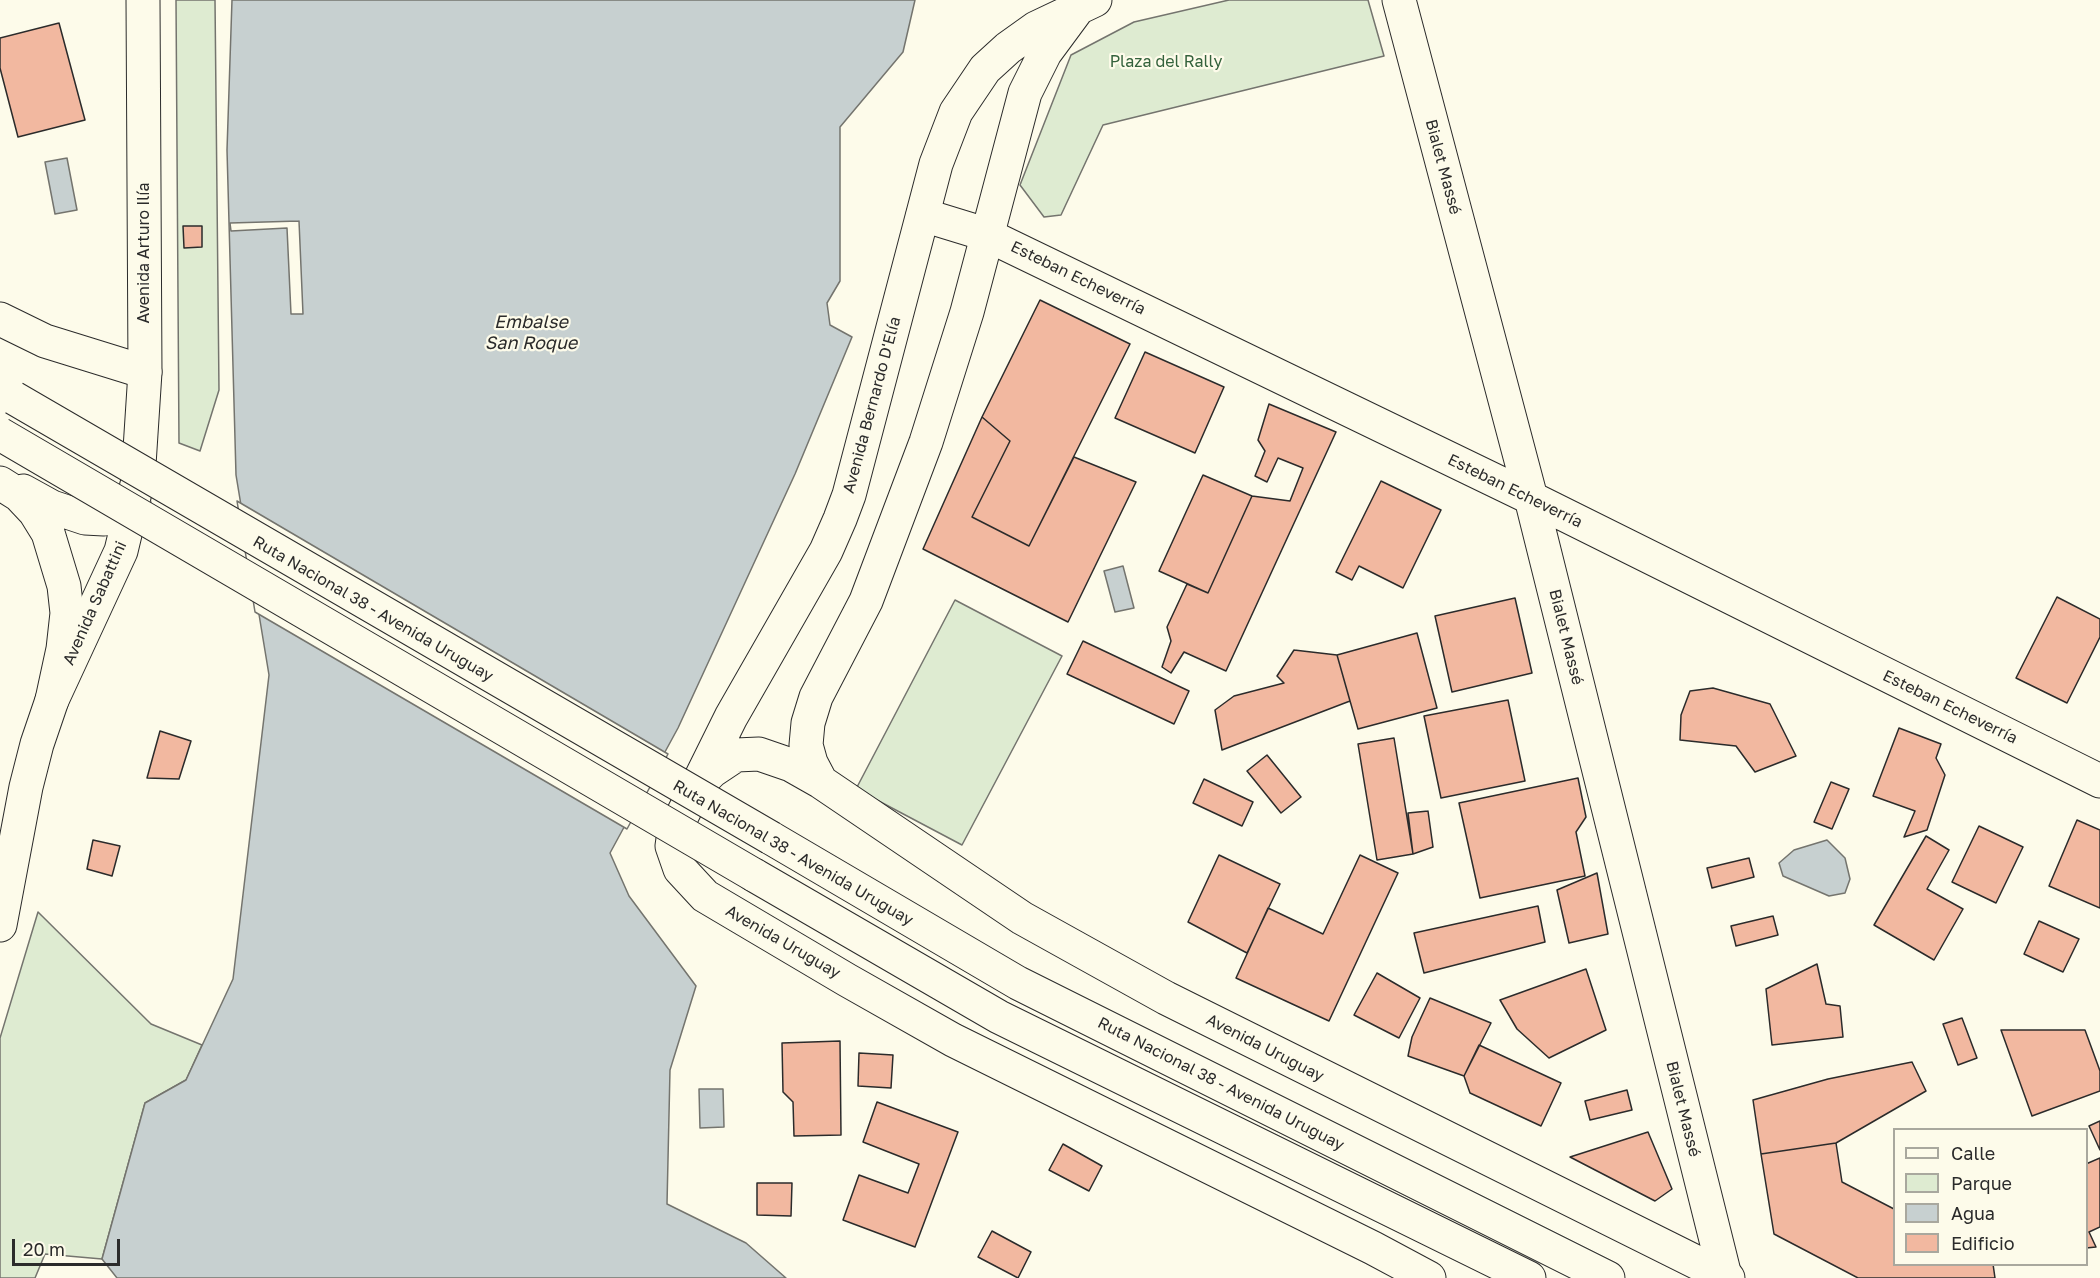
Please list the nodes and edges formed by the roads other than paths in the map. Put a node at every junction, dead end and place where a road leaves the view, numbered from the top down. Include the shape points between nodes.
1 (143, 0) edge
2 (1399, 0) edge
3 (1086, 5) edge
4 (923, 215) junction
5 (985, 234) junction
6 (0, 319) edge
7 (145, 372) junction
8 (7, 394) edge
9 (0, 434) edge
10 (0, 481) edge
11 (1531, 498) junction
12 (134, 504) junction
13 (52, 700) junction
14 (2100, 781) edge
15 (822, 782) junction
16 (696, 787) junction
17 (672, 846) joint
18 (0, 925) edge
19 (1726, 1277) edge
20 (1429, 1278) edge
21 (1528, 1278) edge
22 (1608, 1278) edge

1 - 7 main road, Avenida Arturo Ilía
2 - 11 main road, Bialet Massé
3 - 4 main road, Avenida Bernardo D'Elía via 1036,28 985,69 947,130
3 - 5 main road via 1045,53 1025,93
4 - 5 main road, Esteban Echeverría
4 - 16 main road, Avenida Bernardo D'Elía via 840,519
5 - 11 main road, Esteban Echeverría
5 - 15 main road via 967,312 926,442 866,601 816,697 808,723 806,745
6 - 7 main road via 45,341
7 - 12 main road, Avenida Arturo Ilía
8 - 22 main road, Ruta Nacional 38 - Avenida Uruguay, bridge via 1018,983
9 - 21 main road, bridge via 999,1017
10 - 12 main road via 52,507 85,518 118,516
10 - 13 main road via 35,512 48,533 64,586 67,613
11 - 14 main road, Esteban Echeverría
11 - 19 main road, Bialet Massé
12 - 13 main road, Avenida Sabattini via 121,551
13 - 18 main road via 26,787
15 - 16 main road, Avenida Uruguay via 759,754 736,755
15 - 19 main road, Avenida Uruguay via 1022,918 1166,998
16 - 17 main road, Avenida Bernardo D'Elía via 674,832
17 - 20 main road, Avenida Uruguay via 680,869 705,896 847,980 953,1040

